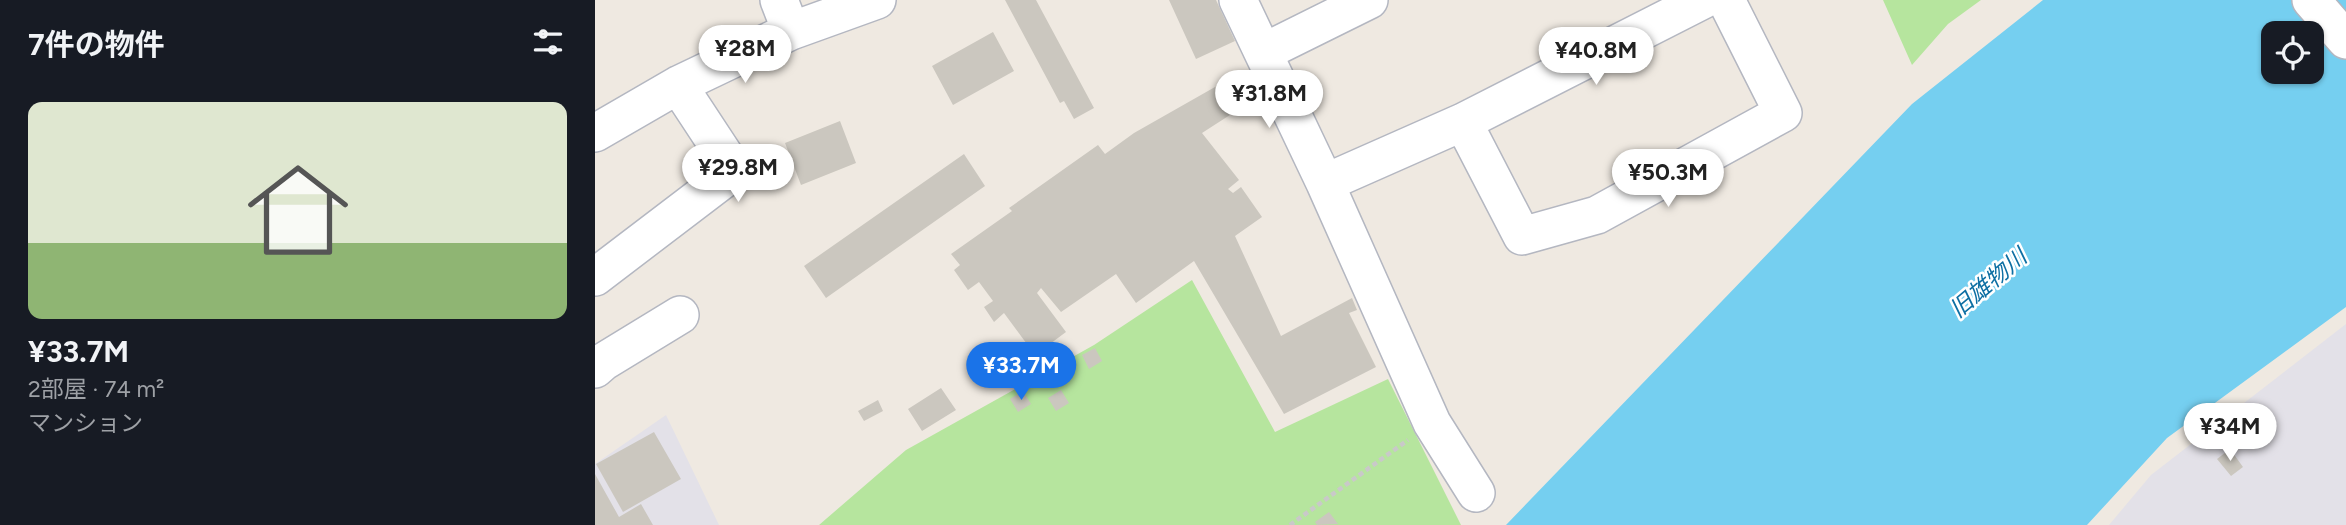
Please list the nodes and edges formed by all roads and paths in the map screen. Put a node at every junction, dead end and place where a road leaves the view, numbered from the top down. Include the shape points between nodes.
1 (877, 0) edge
2 (1238, 0) edge
3 (1369, 0) edge
4 (1703, 0) edge
5 (1726, 0) edge
6 (2311, 0) edge
7 (785, 16) edge
8 (2346, 40) edge
9 (1264, 52) junction
10 (678, 85) junction
11 (1463, 122) junction
12 (595, 133) edge
13 (1325, 183) junction
14 (595, 277) edge
15 (680, 315) dead end
16 (595, 369) edge
17 (1431, 424) junction
18 (1476, 494) dead end
19 (1290, 525) edge

1 - 7 street
2 - 9 street
3 - 9 street
4 - 11 street
5 - 11 street via 1783,113 1597,215 1522,236
6 - 8 street
7 - 10 street
9 - 13 street
10 - 12 street
10 - 14 street via 730,164 725,178
11 - 13 street
13 - 17 street
15 - 16 street
17 - 18 street
17 - 19 path

